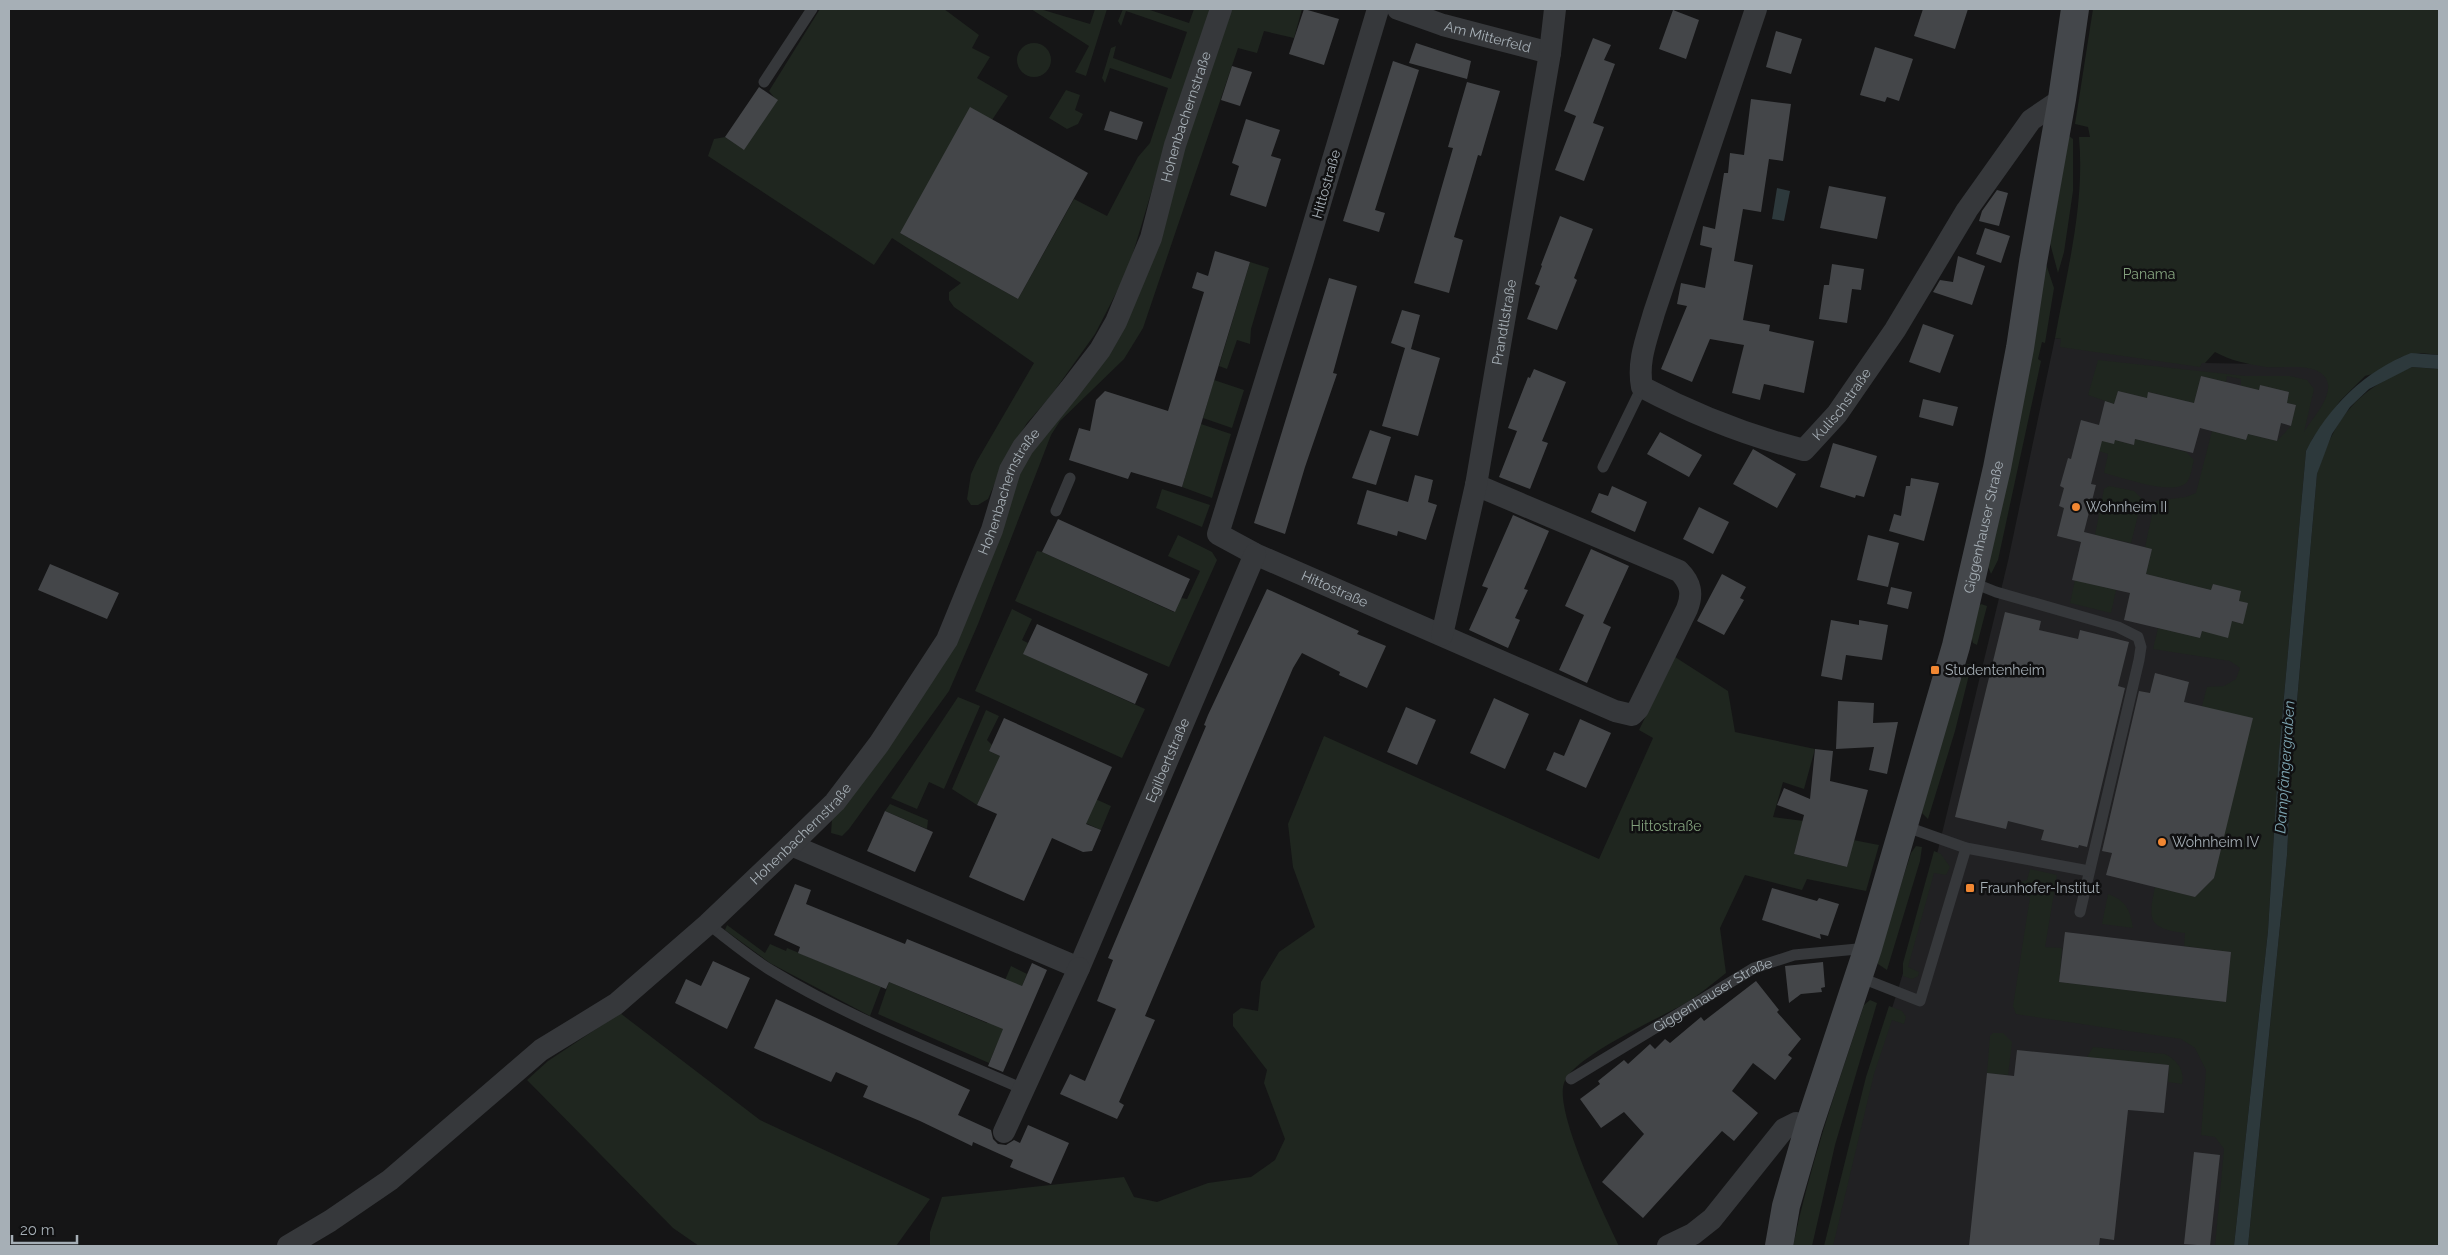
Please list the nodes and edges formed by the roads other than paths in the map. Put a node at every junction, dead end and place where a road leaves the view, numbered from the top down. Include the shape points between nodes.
1 (812, 9) edge
2 (1221, 9) edge
3 (1378, 9) edge
4 (1398, 9) edge
5 (1555, 9) edge
6 (1756, 9) edge
7 (2076, 9) edge
8 (1550, 53) junction
9 (764, 82) dead end
10 (2062, 99) junction
11 (1642, 388) junction
12 (1603, 467) dead end
13 (1070, 478) dead end
14 (1476, 485) junction
15 (1056, 511) dead end
16 (1255, 554) junction
17 (1970, 582) junction
18 (1442, 635) junction
19 (1904, 826) junction
20 (792, 845) junction
21 (1966, 848) junction
22 (2089, 872) junction
23 (2080, 912) dead end
24 (708, 924) junction
25 (1868, 948) junction
26 (1079, 968) junction
27 (1859, 977) junction
28 (1571, 1080) dead end
29 (1023, 1089) junction
30 (1810, 1126) junction
31 (1004, 1132) dead end
32 (288, 1246) edge
33 (1668, 1246) edge
34 (1780, 1246) edge

1 - 9 lane
2 - 20 street, Hohenbachernstraße via 1175,145 1151,238 1116,322 1010,470 992,530 950,631 923,680 835,802
3 - 16 street, Hittostraße via 1218,534
4 - 8 street, Am Mitterfeld via 1443,25
5 - 8 street, Prandtlstraße
6 - 11 street via 1644,347 1640,374
7 - 10 main road, Giggenhauser Straße
8 - 14 street, Prandtlstraße
10 - 11 street, Kulischstraße via 2031,120 1968,210 1895,330 1836,414 1804,450 1774,442
10 - 17 main road, Giggenhauser Straße via 2020,348 1997,468
11 - 12 lane
13 - 15 lane
14 - 18 street, Prandtlstraße
14 - 18 street, Hittostraße via 1679,571 1688,580 1691,599 1638,709 1632,715 1615,711
16 - 18 street, Hittostraße
16 - 26 street, Egilbertstraße
17 - 19 main road, Giggenhauser Straße via 1956,646
17 - 22 lane via 2118,627 2138,637 2141,647 2139,660
19 - 21 lane
19 - 25 main road, Giggenhauser Straße
20 - 24 street, Hohenbachernstraße
20 - 26 street
21 - 22 lane
21 - 27 lane via 1920,1001
22 - 23 lane
24 - 29 lane via 759,963 790,981 873,1023
24 - 32 street, Hohenbachernstraße via 616,1004 541,1050 390,1180
25 - 27 main road, Giggenhauser Straße
25 - 28 lane, Giggenhauser Straße via 1794,955 1754,968
26 - 29 street, Egilbertstraße
27 - 30 main road, Giggenhauser Straße
29 - 31 street, Egilbertstraße
30 - 33 street via 1796,1123 1784,1129 1712,1219
30 - 34 main road, Giggenhauser Straße via 1786,1206

